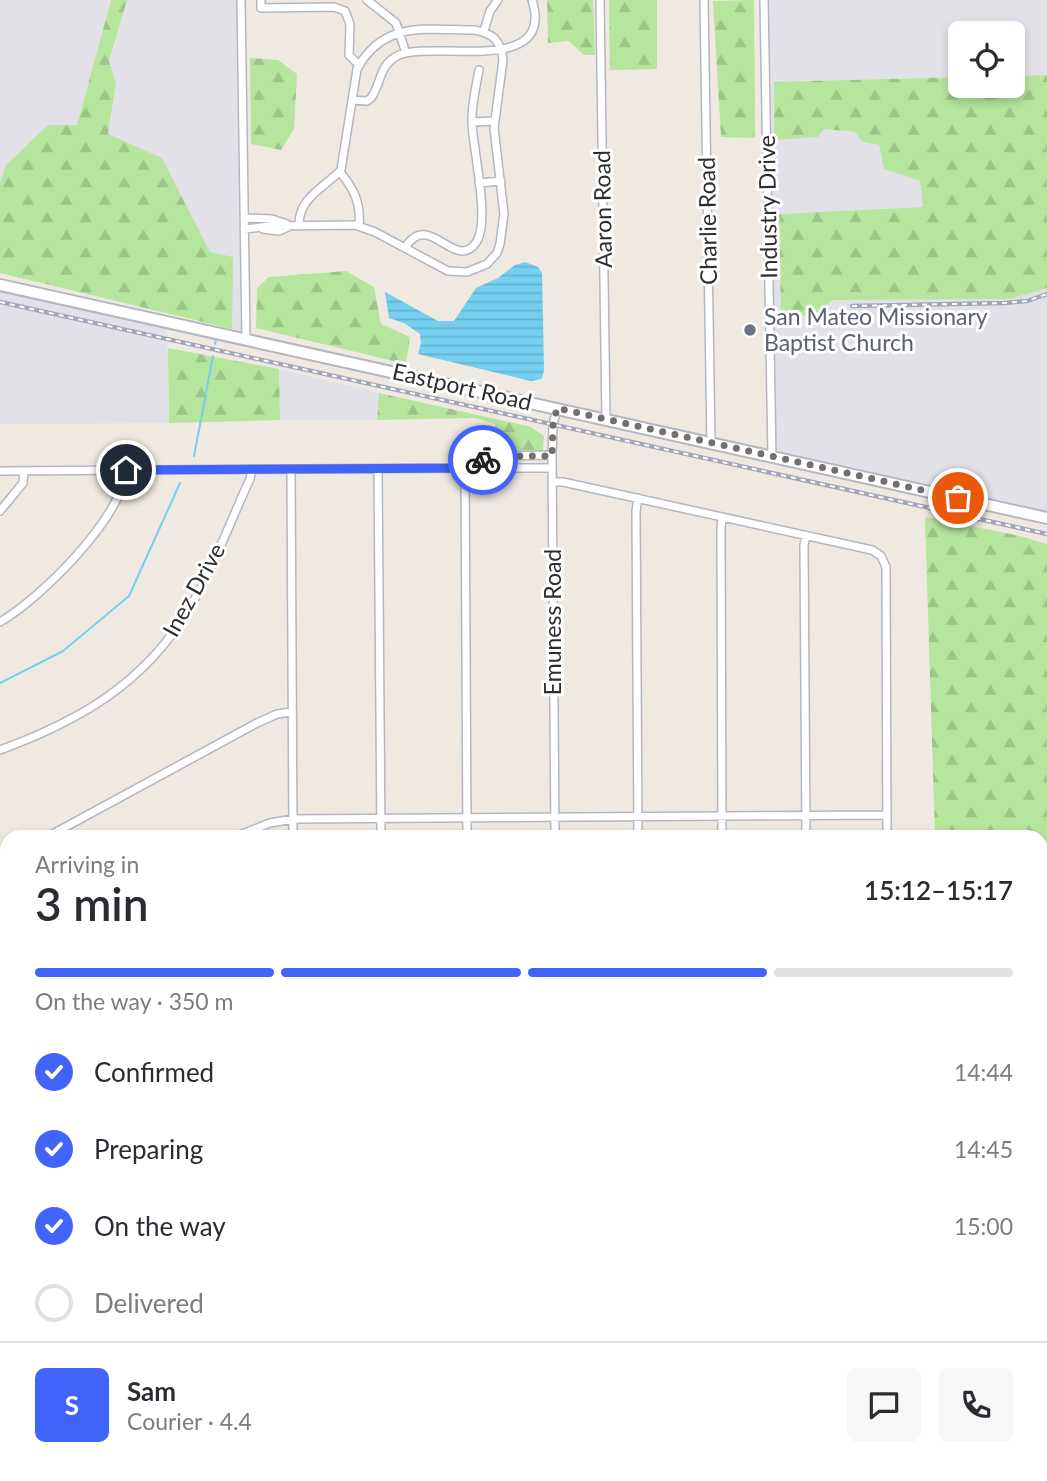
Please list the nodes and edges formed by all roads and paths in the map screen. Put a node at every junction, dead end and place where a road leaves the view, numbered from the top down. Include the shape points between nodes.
1 (241, 0) edge
2 (261, 0) edge
3 (367, 0) edge
4 (498, 0) edge
5 (532, 0) edge
6 (600, 0) edge
7 (704, 0) edge
8 (764, 0) edge
9 (400, 32) junction
10 (484, 32) junction
11 (502, 49) junction
12 (405, 53) junction
13 (359, 65) junction
14 (479, 70) dead end
15 (352, 100) junction
16 (494, 121) junction
17 (472, 122) junction
18 (340, 172) junction
19 (501, 181) junction
20 (479, 183) junction
21 (244, 218) junction
22 (295, 226) junction
23 (359, 226) junction
24 (244, 229) junction
25 (405, 248) junction
26 (0, 285) edge
27 (246, 339) junction
28 (557, 408) junction
29 (606, 419) junction
30 (711, 442) junction
31 (552, 456) junction
32 (772, 456) junction
33 (478, 464) junction
34 (465, 468) junction
35 (552, 468) junction
36 (252, 469) junction
37 (291, 469) junction
38 (379, 469) junction
39 (126, 470) junction
40 (0, 471) edge
41 (24, 471) junction
42 (552, 482) junction
43 (638, 498) junction
44 (0, 511) edge
45 (722, 517) junction
46 (1047, 517) edge
47 (806, 536) junction
48 (0, 622) edge
49 (292, 712) junction
50 (0, 750) edge
51 (722, 816) junction
52 (806, 816) junction
53 (887, 816) junction
54 (554, 817) junction
55 (638, 817) junction
56 (467, 818) junction
57 (293, 819) junction
58 (381, 819) junction
59 (60, 830) edge
60 (252, 830) edge
61 (293, 830) edge
62 (381, 830) edge
63 (467, 830) edge
64 (555, 830) edge
65 (638, 830) edge
66 (722, 830) edge
67 (806, 830) edge
68 (887, 830) edge

1 - 21 street
2 - 13 street via 261,8 334,7 345,11 351,24 349,55
3 - 9 street via 391,17
4 - 10 street
5 - 11 street via 532,32 520,43
6 - 29 street, Aaron Road
7 - 30 street, Charlie Road
8 - 32 street, Industry Drive
9 - 10 street
9 - 12 street
9 - 13 street via 376,43
10 - 11 street via 496,38
11 - 12 street
11 - 16 street
12 - 15 street via 382,69 371,99
13 - 15 street
14 - 17 street
15 - 18 street
16 - 17 street
16 - 19 street
17 - 20 street
18 - 22 street via 308,198
18 - 23 street via 355,193
19 - 20 street
19 - 25 street via 502,232 487,264 453,272
20 - 25 street via 481,232 473,246 458,250 420,233 411,237
21 - 22 street
21 - 24 street
22 - 23 street
22 - 24 street via 279,231
23 - 25 street
24 - 27 street
26 - 27 street, Eastport Road
27 - 28 street, Eastport Road
28 - 29 street, Eastport Road
28 - 31 street, Emuness Road
29 - 30 street, Eastport Road
30 - 32 street, Eastport Road
31 - 33 street via 490,456
31 - 35 street, Emuness Road
32 - 46 street, Eastport Road
33 - 34 street
33 - 35 street
34 - 38 street
34 - 56 street
35 - 42 street, Emuness Road
36 - 37 street
36 - 39 street
36 - 50 street, Inez Drive via 200,589 162,647 126,683 85,713
37 - 38 street
37 - 49 street
38 - 58 street
39 - 41 street
39 - 48 street via 121,490 75,557 44,589
40 - 41 street
41 - 44 street via 23,483
42 - 43 street
42 - 54 street, Emuness Road
43 - 45 street
43 - 55 street
45 - 47 street
45 - 51 street
47 - 52 street
47 - 53 street via 877,552 886,567
49 - 57 street
49 - 59 street via 257,723
51 - 52 street
51 - 55 street
51 - 66 street
52 - 53 street
52 - 67 street
53 - 68 street
54 - 55 street
54 - 56 street
54 - 64 street, Emuness Road
55 - 65 street
56 - 58 street
56 - 63 street
57 - 58 street
57 - 60 street
57 - 61 street
58 - 62 street

